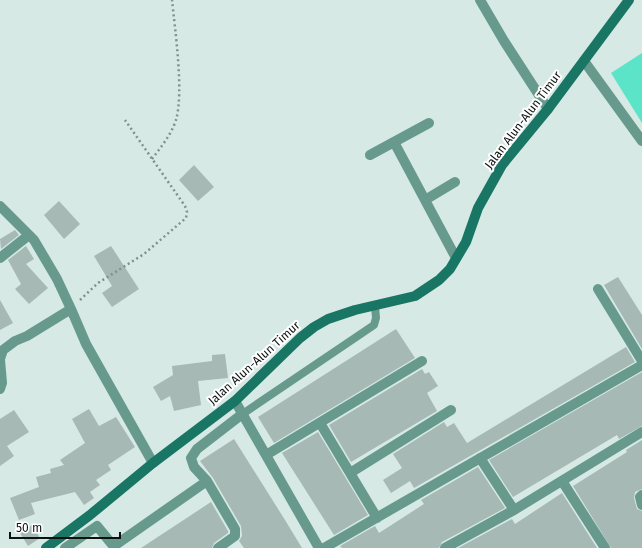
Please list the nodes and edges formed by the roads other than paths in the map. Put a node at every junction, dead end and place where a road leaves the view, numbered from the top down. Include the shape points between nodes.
1 (480, 0) edge
2 (629, 0) edge
3 (584, 61) junction
4 (548, 110) junction
5 (429, 123) dead end
6 (394, 142) junction
7 (642, 142) edge
8 (370, 155) dead end
9 (456, 182) dead end
10 (425, 200) junction
11 (0, 206) edge
12 (29, 235) junction
13 (0, 258) edge
14 (456, 258) junction
15 (598, 289) dead end
16 (375, 306) junction
17 (71, 309) junction
18 (0, 359) edge
19 (422, 361) dead end
20 (642, 362) edge
21 (642, 365) edge
22 (0, 389) edge
23 (235, 401) junction
24 (451, 410) dead end
25 (242, 415) junction
26 (320, 423) junction
27 (642, 432) edge
28 (266, 454) junction
29 (480, 458) junction
30 (153, 463) junction
31 (350, 473) junction
32 (562, 481) junction
33 (207, 482) junction
34 (642, 494) edge
35 (642, 505) edge
36 (514, 510) junction
37 (377, 518) junction
38 (115, 547) edge
39 (46, 548) edge
40 (65, 548) edge
41 (218, 548) edge
42 (319, 548) edge
43 (324, 548) edge
44 (445, 548) edge
45 (605, 548) edge

1 - 4 street
2 - 3 street, Jalan Alun-Alun Timur
3 - 4 street, Jalan Alun-Alun Timur
3 - 7 street
4 - 14 street, Jalan Alun-Alun Timur via 502,165 478,208 466,242
5 - 6 street
6 - 8 street
6 - 10 street
9 - 10 street
10 - 14 street
11 - 12 street
12 - 13 street
12 - 17 street via 57,279
14 - 16 street, Jalan Alun-Alun Timur via 450,269 429,288 415,296
15 - 20 street
16 - 23 street, Jalan Alun-Alun Timur via 328,319 314,327
16 - 25 lane via 374,325
17 - 18 street via 28,336 15,341 3,350
17 - 30 street via 86,344
18 - 22 street
19 - 26 street
21 - 29 street
23 - 25 street
23 - 30 street, Jalan Alun-Alun Timur
24 - 31 street
25 - 28 street
25 - 33 street via 193,454 194,467
26 - 28 street
26 - 31 street
27 - 32 street
28 - 42 street
29 - 36 street
29 - 37 street
30 - 39 street, Jalan Alun-Alun Timur
31 - 37 street
32 - 36 street
32 - 45 street
33 - 38 street
33 - 41 street via 236,532 235,536
34 - 35 street
36 - 44 street
37 - 43 street
38 - 40 street via 97,526

